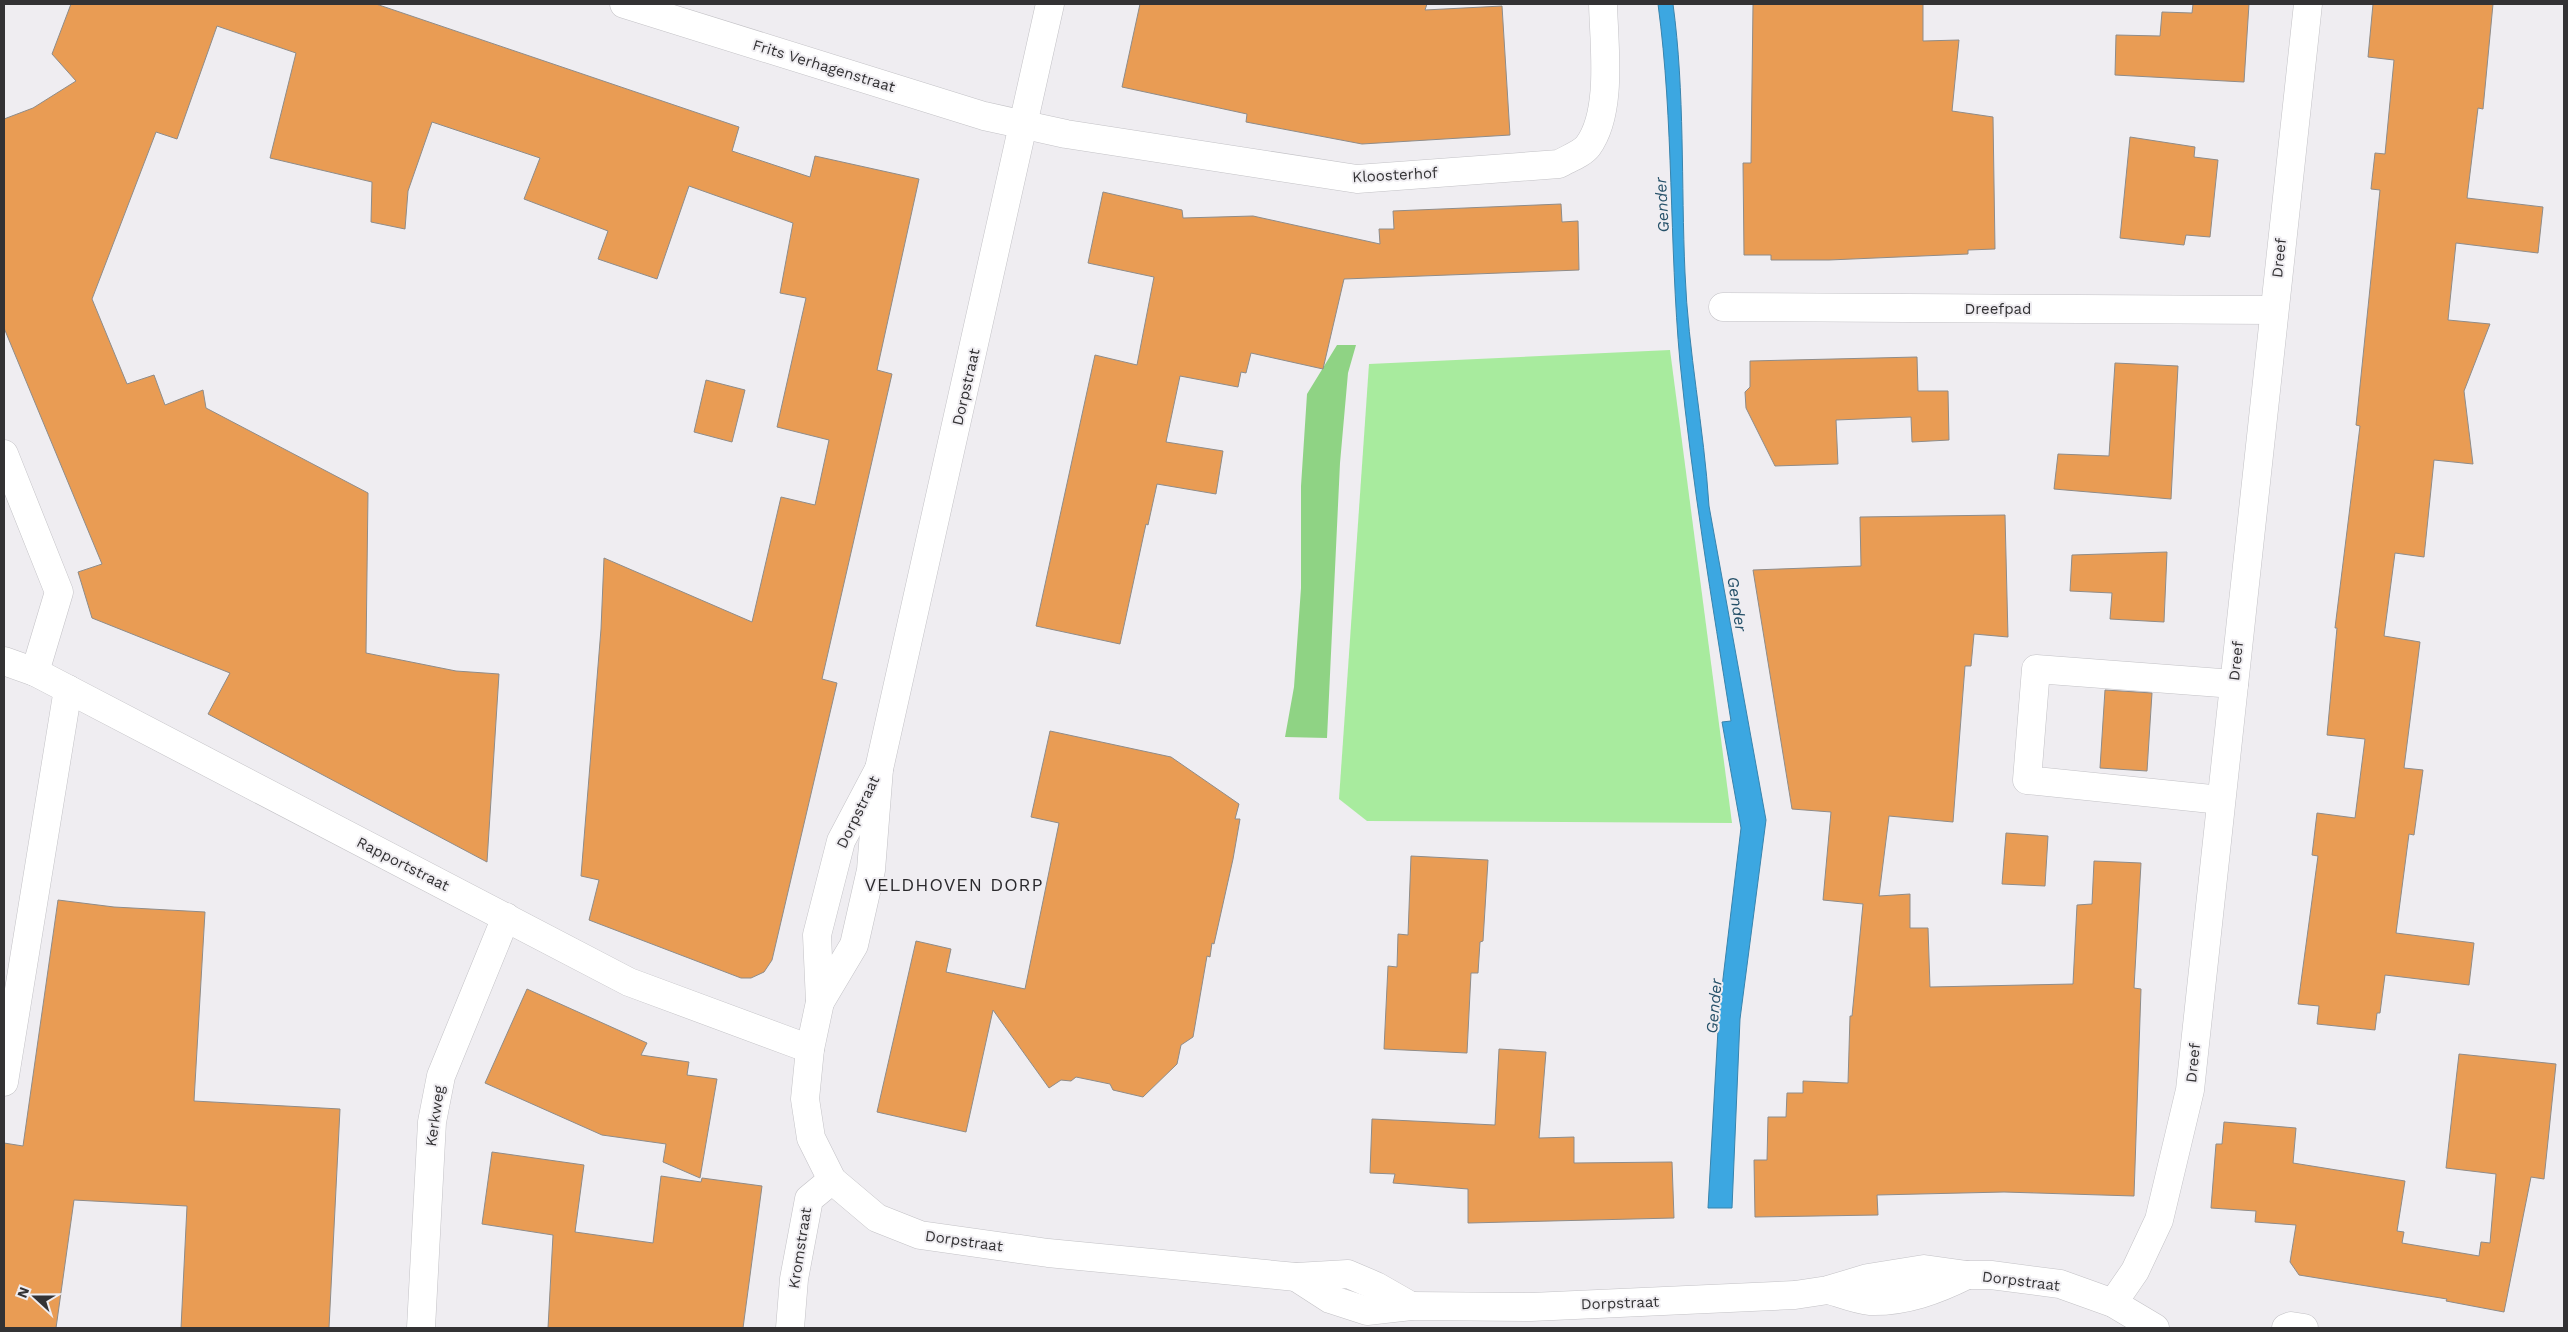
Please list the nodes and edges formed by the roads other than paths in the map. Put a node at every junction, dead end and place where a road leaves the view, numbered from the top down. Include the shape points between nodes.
1 (624, 4) edge
2 (1050, 4) edge
3 (1604, 4) edge
4 (2308, 4) edge
5 (1025, 125) junction
6 (1723, 307) dead end
7 (2274, 310) junction
8 (4, 454) edge
9 (4, 661) edge
10 (35, 672) junction
11 (2234, 684) junction
12 (68, 689) junction
13 (879, 769) junction
14 (2221, 800) junction
15 (506, 918) junction
16 (820, 1002) junction
17 (810, 1049) junction
18 (4, 1082) edge
19 (832, 1180) junction
20 (2113, 1303) junction
21 (1412, 1317) edge
22 (421, 1328) edge
23 (790, 1328) edge
24 (2155, 1328) edge
25 (2286, 1328) edge
26 (2304, 1328) edge

1 - 5 street, Frits Verhagenstraat via 984,116
2 - 5 street, Dorpstraat
3 - 5 street, Kloosterhof via 1604,102 1597,129 1587,148 1559,164 1357,179
4 - 7 street, Dreef
5 - 13 street, Dorpstraat
6 - 7 street, Dreefpad
7 - 11 street, Dreef
8 - 10 street via 59,592
9 - 10 street, Rapportstraat
10 - 12 street, Rapportstraat
11 - 14 street, Dreef
11 - 14 street via 2036,669 2027,780
12 - 15 street, Rapportstraat
12 - 18 street
13 - 16 street, Dorpstraat via 872,870 854,945
13 - 16 street, Dorpstraat via 841,841 817,935
14 - 20 street, Dreef via 2190,1090 2160,1220 2135,1271
15 - 17 street, Rapportstraat via 629,982
15 - 22 street, Kerkweg via 441,1076 432,1122
16 - 17 street, Dorpstraat
17 - 19 street, Dorpstraat via 805,1099 811,1138
19 - 21 street, Dorpstraat via 877,1218 920,1235 1048,1252 1296,1277 1330,1299 1367,1311
19 - 23 street, Kromstraat via 808,1199 794,1279
20 - 21 street, Dorpstraat via 2060,1284 1924,1269 1795,1295 1577,1305
20 - 24 street, Dorpstraat
25 - 26 street

